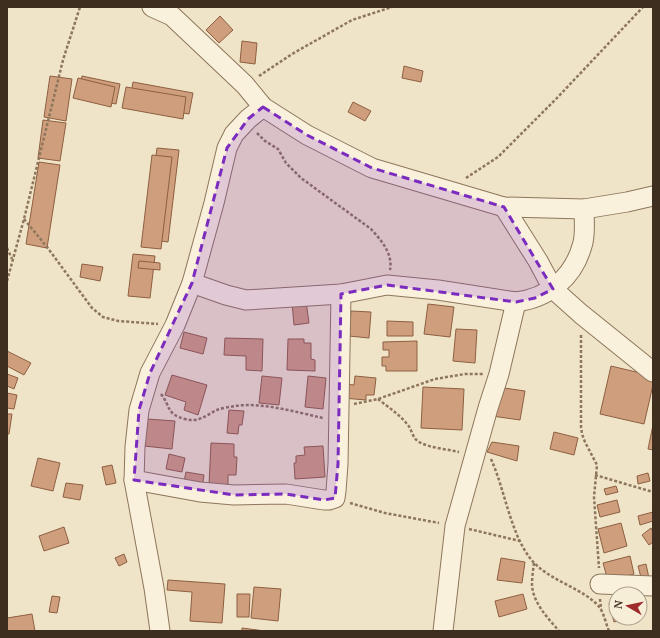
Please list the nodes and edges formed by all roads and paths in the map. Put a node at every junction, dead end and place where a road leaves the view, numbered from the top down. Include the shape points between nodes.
1 (80, 7) edge
2 (152, 7) edge
3 (392, 7) edge
4 (643, 7) edge
5 (245, 85) junction
6 (263, 107) junction
7 (248, 119) junction
8 (447, 191) junction
9 (653, 196) edge
10 (504, 207) junction
11 (584, 209) junction
12 (24, 219) junction
13 (7, 248) edge
14 (12, 259) junction
15 (7, 280) edge
16 (192, 283) junction
17 (387, 285) junction
18 (553, 289) junction
19 (341, 294) junction
20 (516, 302) junction
21 (581, 314) junction
22 (175, 325) junction
23 (653, 372) edge
24 (150, 373) junction
25 (499, 374) junction
26 (378, 399) junction
27 (339, 406) junction
28 (483, 457) junction
29 (595, 475) junction
30 (134, 480) junction
31 (653, 492) edge
32 (334, 498) junction
33 (455, 526) junction
34 (520, 541) junction
35 (534, 563) junction
36 (600, 584) junction
37 (653, 586) edge
38 (601, 609) junction
39 (160, 631) edge
40 (443, 631) edge
41 (559, 631) edge
42 (609, 631) edge

1 - 12 path via 63,60
2 - 5 street via 172,16
3 - 5 path via 352,20 292,54
4 - 8 path via 498,157
5 - 6 street
6 - 7 street
6 - 8 street via 308,135 372,168
7 - 16 street via 234,134 227,148
7 - 17 path via 260,136 278,149 286,163 301,178 371,229 379,238 391,259
8 - 10 street
9 - 11 street
10 - 11 street
10 - 18 street
11 - 18 street via 583,246 569,274
12 - 14 path
12 - 22 path via 92,308 103,317 118,321
13 - 14 path
14 - 15 path
16 - 19 street via 246,300
16 - 22 street
17 - 19 street
17 - 20 street
18 - 20 street via 535,298
18 - 21 street
19 - 27 street
20 - 25 street
21 - 23 street
21 - 29 path via 581,427 583,438 596,465
22 - 24 street
24 - 27 path via 160,379 158,390 166,400 169,410 186,419 199,420 217,410 257,405 324,418
24 - 30 street via 139,410
25 - 26 path via 465,374 435,379
25 - 28 street
26 - 27 path
26 - 28 path via 400,416 418,441
27 - 32 street via 338,464
28 - 33 street
28 - 34 path via 497,473
29 - 31 path
29 - 36 path via 594,497
30 - 32 street via 200,492 286,494 324,500
30 - 39 street
32 - 33 path via 385,513
33 - 34 path
33 - 40 street
34 - 35 path
35 - 38 path via 591,599
35 - 41 path via 534,595 539,606
36 - 37 street
36 - 38 path
38 - 42 path

